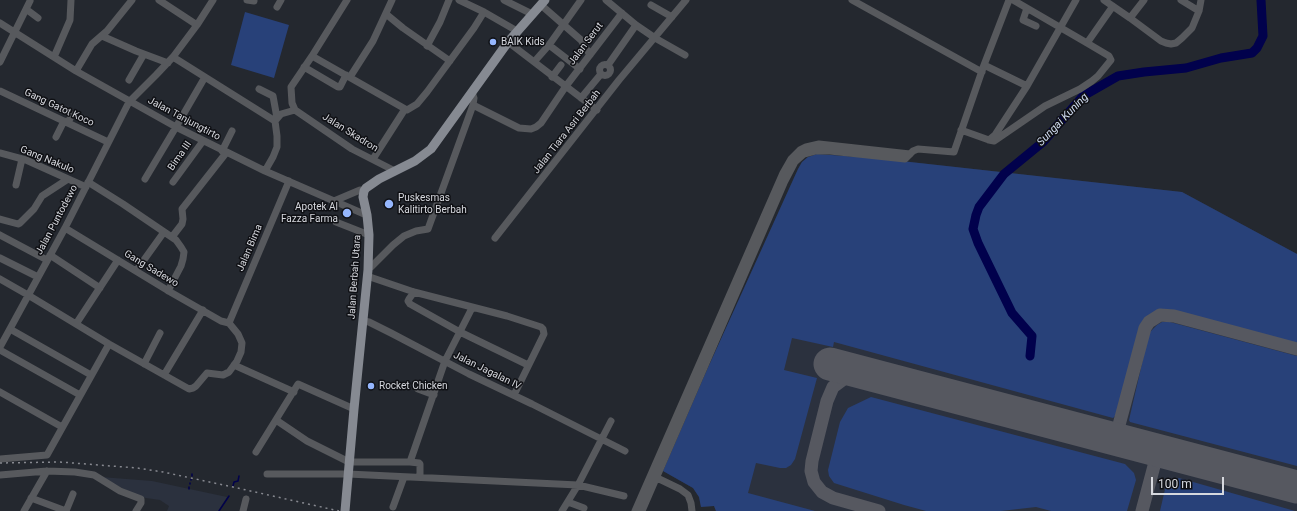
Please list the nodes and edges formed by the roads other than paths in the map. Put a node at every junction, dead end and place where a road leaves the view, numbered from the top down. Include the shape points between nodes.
1 (71, 0) edge
2 (132, 0) edge
3 (159, 0) edge
4 (213, 0) edge
5 (347, 0) edge
6 (392, 0) edge
7 (449, 0) edge
8 (459, 0) edge
9 (504, 0) edge
10 (581, 0) edge
11 (606, 0) edge
12 (686, 0) edge
13 (853, 0) edge
14 (1008, 0) edge
15 (1013, 0) edge
16 (1076, 0) edge
17 (1104, 0) edge
18 (1144, 0) edge
19 (1181, 0) edge
20 (1201, 0) edge
21 (30, 1) dead end
22 (543, 2) edge
23 (651, 5) dead end
24 (1113, 6) junction
25 (1027, 8) junction
26 (26, 9) junction
27 (1200, 11) junction
28 (484, 12) junction
29 (622, 13) junction
30 (386, 14) junction
31 (532, 14) junction
32 (672, 17) junction
33 (38, 18) dead end
34 (1130, 18) junction
35 (0, 24) edge
36 (564, 24) junction
37 (197, 25) junction
38 (636, 25) junction
39 (1036, 26) dead end
40 (1061, 27) junction
41 (517, 31) junction
42 (14, 33) junction
43 (102, 36) junction
44 (655, 38) junction
45 (508, 42) junction
46 (1087, 43) junction
47 (549, 45) junction
48 (427, 46) junction
49 (144, 54) junction
50 (685, 55) dead end
51 (312, 56) junction
52 (589, 56) junction
53 (54, 57) junction
54 (171, 60) junction
55 (450, 61) junction
56 (0, 62) edge
57 (534, 62) junction
58 (561, 65) dead end
59 (604, 66) junction
60 (304, 67) junction
61 (580, 68) junction
62 (983, 68) junction
63 (76, 71) junction
64 (609, 73) junction
65 (601, 74) junction
66 (348, 76) junction
67 (205, 77) junction
68 (552, 77) junction
69 (129, 80) dead end
70 (619, 80) junction
71 (566, 86) junction
72 (1027, 86) junction
73 (259, 89) dead end
74 (0, 92) edge
75 (472, 92) junction
76 (581, 98) junction
77 (129, 102) junction
78 (473, 105) junction
79 (295, 110) junction
80 (405, 110) junction
81 (597, 110) junction
82 (72, 114) dead end
83 (276, 120) junction
84 (66, 122) junction
85 (176, 128) junction
86 (961, 130) junction
87 (232, 131) dead end
88 (56, 136) dead end
89 (989, 140) junction
90 (202, 141) junction
91 (108, 142) junction
92 (224, 152) junction
93 (0, 153) edge
94 (22, 159) junction
95 (373, 160) junction
96 (265, 171) junction
97 (395, 171) junction
98 (145, 178) dead end
99 (68, 180) junction
100 (289, 181) junction
101 (173, 182) dead end
102 (87, 184) junction
103 (16, 185) dead end
104 (364, 191) junction
105 (334, 201) junction
106 (367, 214) junction
107 (0, 219) edge
108 (336, 222) dead end
109 (65, 228) junction
110 (164, 232) junction
111 (0, 235) edge
112 (369, 235) junction
113 (172, 237) junction
114 (495, 238) dead end
115 (0, 258) edge
116 (49, 258) junction
117 (118, 260) junction
118 (136, 271) junction
119 (368, 272) junction
120 (38, 277) junction
121 (0, 279) edge
122 (100, 288) junction
123 (168, 291) junction
124 (414, 292) junction
125 (28, 295) junction
126 (472, 308) junction
127 (203, 310) junction
128 (364, 321) junction
129 (229, 323) junction
130 (76, 324) junction
131 (6, 332) edge
132 (460, 332) junction
133 (160, 333) dead end
134 (109, 344) junction
135 (0, 348) edge
136 (445, 361) junction
137 (144, 364) junction
138 (234, 365) junction
139 (528, 365) junction
140 (91, 375) junction
141 (164, 375) junction
142 (418, 389) dead end
143 (0, 392) edge
144 (294, 392) junction
145 (80, 395) junction
146 (434, 395) junction
147 (514, 395) junction
148 (354, 409) junction
149 (276, 420) junction
150 (611, 421) dead end
151 (62, 427) junction
152 (602, 439) junction
153 (625, 451) dead end
154 (256, 452) dead end
155 (0, 459) edge
156 (349, 462) junction
157 (410, 462) junction
158 (47, 471) junction
159 (267, 474) dead end
160 (348, 474) junction
161 (0, 475) edge
162 (653, 476) junction
163 (404, 477) junction
164 (420, 478) junction
165 (578, 486) junction
166 (73, 494) dead end
167 (624, 496) dead end
168 (31, 498) junction
169 (246, 499) dead end
170 (568, 502) junction
171 (393, 507) dead end
172 (584, 508) dead end
173 (24, 511) edge
174 (66, 511) edge
175 (136, 511) edge
176 (244, 511) edge
177 (344, 511) edge
178 (562, 511) edge
179 (635, 511) edge
180 (642, 511) edge
181 (692, 511) edge

1 - 53 street via 70,20
2 - 43 street
3 - 37 street
4 - 37 street, Jalan Puntodewo
5 - 51 street
6 - 30 street
7 - 48 street
8 - 28 street
9 - 31 street
10 - 36 street
11 - 29 street
12 - 32 street, Jalan Tiara Asri Berbah
13 - 62 street
14 - 62 street
15 - 25 street
16 - 40 street
17 - 24 street
18 - 34 street
19 - 27 street
20 - 27 street
21 - 26 street
22 - 31 main road
22 - 36 street
23 - 32 street
24 - 34 street
24 - 46 street
25 - 39 street via 1023,20
25 - 40 street
26 - 33 street
26 - 42 street
27 - 34 street via 1192,28 1176,43 1171,44
28 - 41 street
28 - 55 street
29 - 38 street
29 - 52 street, Jalan Serut
30 - 48 street
30 - 66 street via 373,41
31 - 41 main road
32 - 44 street, Jalan Tiara Asri Berbah
35 - 42 street, Jalan Tanjungtirto
36 - 47 street
36 - 52 street via 581,40
37 - 54 street, Jalan Puntodewo
38 - 44 street
38 - 59 street
40 - 46 street
40 - 72 street
41 - 45 main road
42 - 53 street, Jalan Tanjungtirto
42 - 56 street
43 - 49 street
43 - 63 street via 92,44
44 - 50 street
44 - 70 street, Jalan Tiara Asri Berbah
45 - 57 street
45 - 75 main road
46 - 89 street via 1111,58 1098,76 1080,89 1045,106 997,139
47 - 57 street
47 - 61 street
48 - 55 street
49 - 54 street
49 - 69 street
51 - 60 street
51 - 66 street
52 - 59 street
52 - 61 street, Jalan Serut
53 - 63 street, Jalan Tanjungtirto
54 - 67 street
54 - 77 street, Jalan Puntodewo
55 - 80 street via 417,104
57 - 68 street
58 - 68 street
59 - 64 street via 610,70
59 - 65 street via 599,70
60 - 66 street via 338,87
60 - 79 street via 291,87
61 - 71 street, Jalan Serut
62 - 72 street
62 - 86 street
63 - 77 street, Jalan Tanjungtirto
64 - 65 street via 605,76
64 - 70 street
65 - 76 street
66 - 80 street
67 - 83 street
67 - 85 street
68 - 71 street
70 - 81 street, Jalan Tiara Asri Berbah
71 - 76 street
71 - 78 street, Jalan Serut via 541,123 531,130 519,128
72 - 89 street via 999,130
73 - 83 street via 273,96
74 - 84 street, Gang Gatot Koco
75 - 78 street
75 - 97 main road via 431,148
76 - 81 street
77 - 85 street, Jalan Tanjungtirto
77 - 91 street, Jalan Puntodewo
78 - 119 street via 428,229 404,236
79 - 83 street via 281,114
79 - 95 street, Jalan Skadron via 352,149
80 - 95 street
81 - 114 street, Jalan Tiara Asri Berbah
82 - 84 street
83 - 96 street via 277,146
84 - 88 street
84 - 91 street, Gang Gatot Koco
85 - 90 street, Jalan Tanjungtirto
85 - 98 street
86 - 89 street
86 - 162 street via 953,152 918,149 908,156 819,144 806,147 795,154 783,173
87 - 92 street
90 - 92 street, Jalan Tanjungtirto
90 - 101 street, Bima III
91 - 102 street, Jalan Puntodewo
92 - 96 street, Jalan Tanjungtirto
92 - 113 street via 182,209 184,219
93 - 94 street, Gang Nakulo
94 - 99 street, Gang Nakulo
94 - 103 street
95 - 97 street, Jalan Skadron
96 - 100 street, Jalan Tanjungtirto
97 - 104 main road
99 - 102 street, Gang Nakulo
99 - 107 street via 42,196 34,209 20,223
100 - 105 street, Jalan Tanjungtirto
100 - 129 street, Jalan Bima
102 - 109 street, Jalan Puntodewo
102 - 110 street, Gang Nakulo
104 - 105 street via 360,190
104 - 106 main road, Jalan Berbah Utara
105 - 106 street, Jalan Tanjungtirto
106 - 112 main road, Jalan Berbah Utara
108 - 112 street
109 - 116 street, Jalan Puntodewo
109 - 117 street, Gang Sadewo
110 - 113 street, Gang Nakulo
110 - 118 street
111 - 116 street
112 - 119 main road, Jalan Berbah Utara
113 - 123 street via 184,252 181,266
115 - 120 street
116 - 120 street, Jalan Puntodewo
116 - 122 street
117 - 118 street, Gang Sadewo
117 - 122 street
118 - 123 street, Gang Sadewo
119 - 124 street
119 - 128 main road, Jalan Berbah Utara
120 - 125 street, Jalan Puntodewo
121 - 125 street
122 - 130 street
123 - 127 street, Gang Sadewo
124 - 126 street
124 - 132 street via 408,301 410,304
125 - 130 street
125 - 131 street, Jalan Puntodewo
126 - 132 street
126 - 139 street via 507,316 543,329 544,334
127 - 129 street, Gang Sadewo
127 - 141 street
128 - 136 street, Jalan Jagalan IV
128 - 148 main road, Jalan Berbah Utara
129 - 138 street via 242,343 241,352
130 - 134 street
131 - 135 street, Jalan Puntodewo
131 - 140 street
132 - 136 street
132 - 139 street
133 - 137 street
134 - 137 street
134 - 140 street
135 - 145 street
136 - 146 street
136 - 147 street, Jalan Jagalan IV
137 - 141 street
138 - 141 street via 223,375 207,373 190,389
138 - 144 street
139 - 147 street
140 - 145 street
142 - 146 street
143 - 151 street
144 - 148 street via 300,384
144 - 149 street
145 - 151 street
146 - 157 street
147 - 152 street, Jalan Jagalan IV
148 - 156 main road, Jalan Berbah Utara
149 - 154 street
149 - 156 street via 307,441
150 - 152 street
151 - 155 street via 47,455
152 - 153 street, Jalan Jagalan IV
152 - 165 street
156 - 157 street
156 - 160 main road, Jalan Berbah Utara
157 - 164 street via 420,464
158 - 161 street
158 - 168 street
158 - 175 street via 94,475 120,491 141,499
159 - 160 street
160 - 163 street
160 - 177 main road, Jalan Berbah Utara
162 - 179 street
162 - 180 street
162 - 181 street via 688,495
163 - 164 street
163 - 171 street
164 - 165 street
165 - 167 street
165 - 170 street
166 - 174 street
168 - 173 street
168 - 174 street
169 - 176 street
170 - 172 street
170 - 178 street

